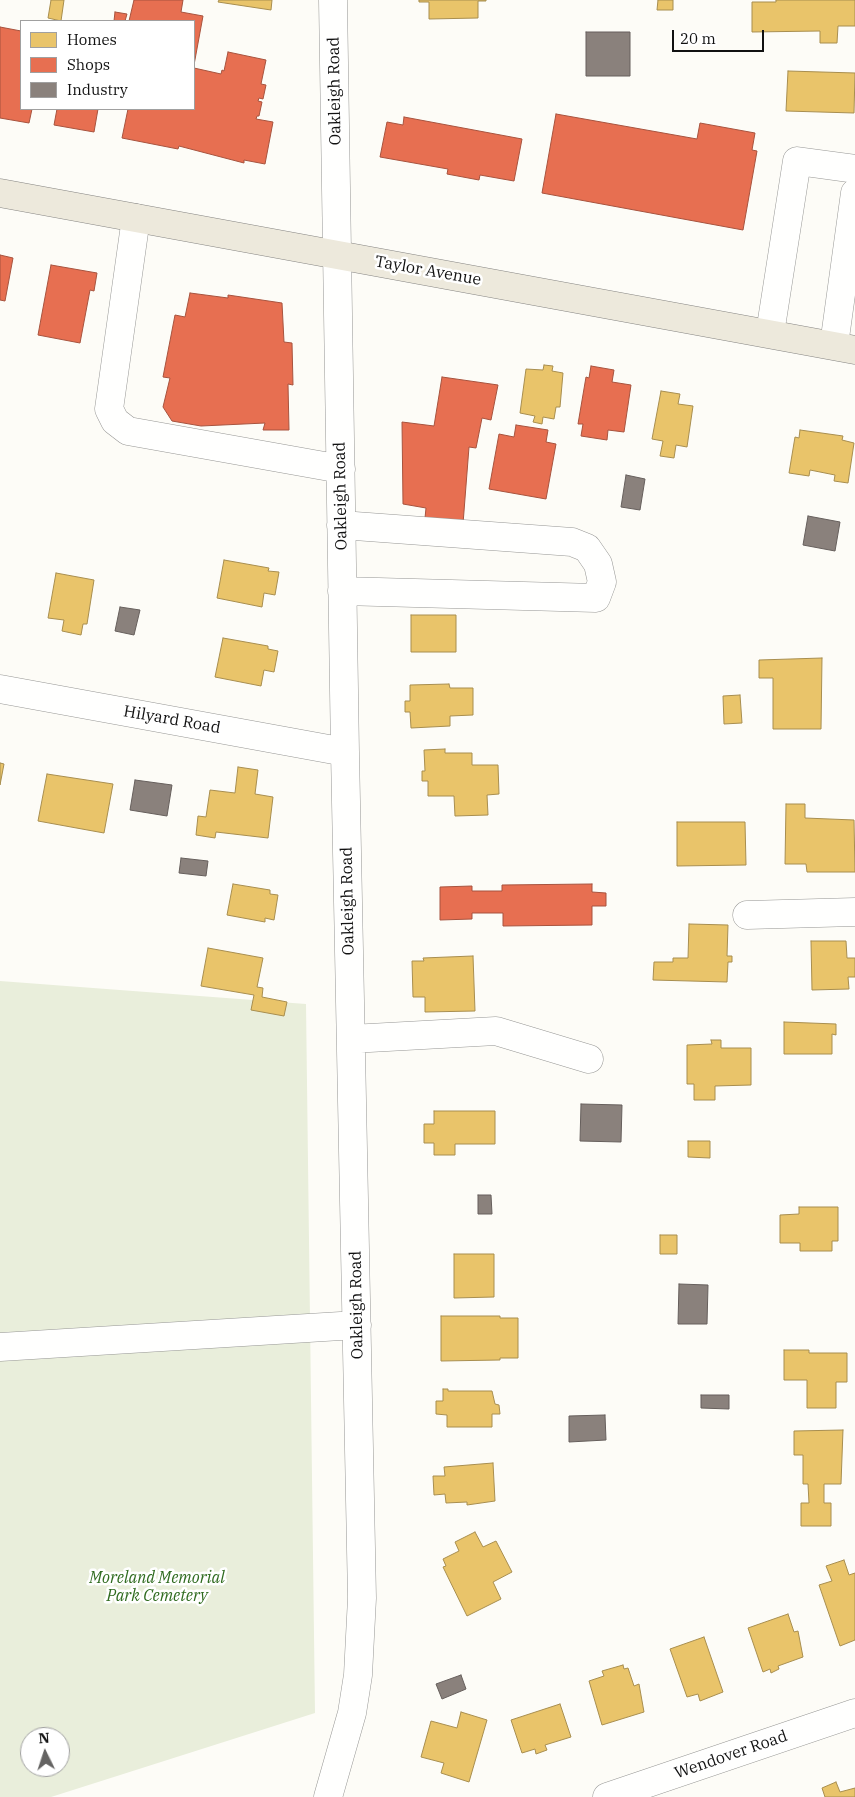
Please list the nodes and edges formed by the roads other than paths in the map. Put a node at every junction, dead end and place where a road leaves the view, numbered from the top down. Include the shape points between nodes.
1 (333, 0) edge
2 (855, 169) edge
3 (0, 193) edge
4 (855, 193) edge
5 (136, 218) junction
6 (337, 254) junction
7 (770, 333) junction
8 (844, 347) edge
9 (341, 469) junction
10 (341, 525) junction
11 (342, 591) junction
12 (0, 689) edge
13 (345, 752) junction
14 (855, 912) edge
15 (748, 915) dead end
16 (351, 1039) junction
17 (589, 1059) dead end
18 (358, 1325) junction
19 (0, 1347) edge
20 (855, 1713) edge
21 (328, 1797) edge
22 (607, 1797) edge

1 - 6 street, Oakleigh Road
2 - 7 street via 797,161
3 - 5 main road, Taylor Avenue
4 - 8 street
5 - 6 main road, Taylor Avenue
5 - 9 street via 109,409 115,421 128,431
6 - 7 main road, Taylor Avenue
6 - 9 street, Oakleigh Road
7 - 8 main road, Taylor Avenue
9 - 10 street, Oakleigh Road
10 - 11 street, Oakleigh Road
10 - 11 street via 572,542 587,548 598,564 602,582 596,598
11 - 13 street, Oakleigh Road
12 - 13 street, Hilyard Road
13 - 16 street, Oakleigh Road
14 - 15 street
16 - 17 street via 496,1031
16 - 18 street, Oakleigh Road
18 - 19 street
18 - 21 street, Oakleigh Road via 360,1644 352,1713
20 - 22 street, Wendover Road

